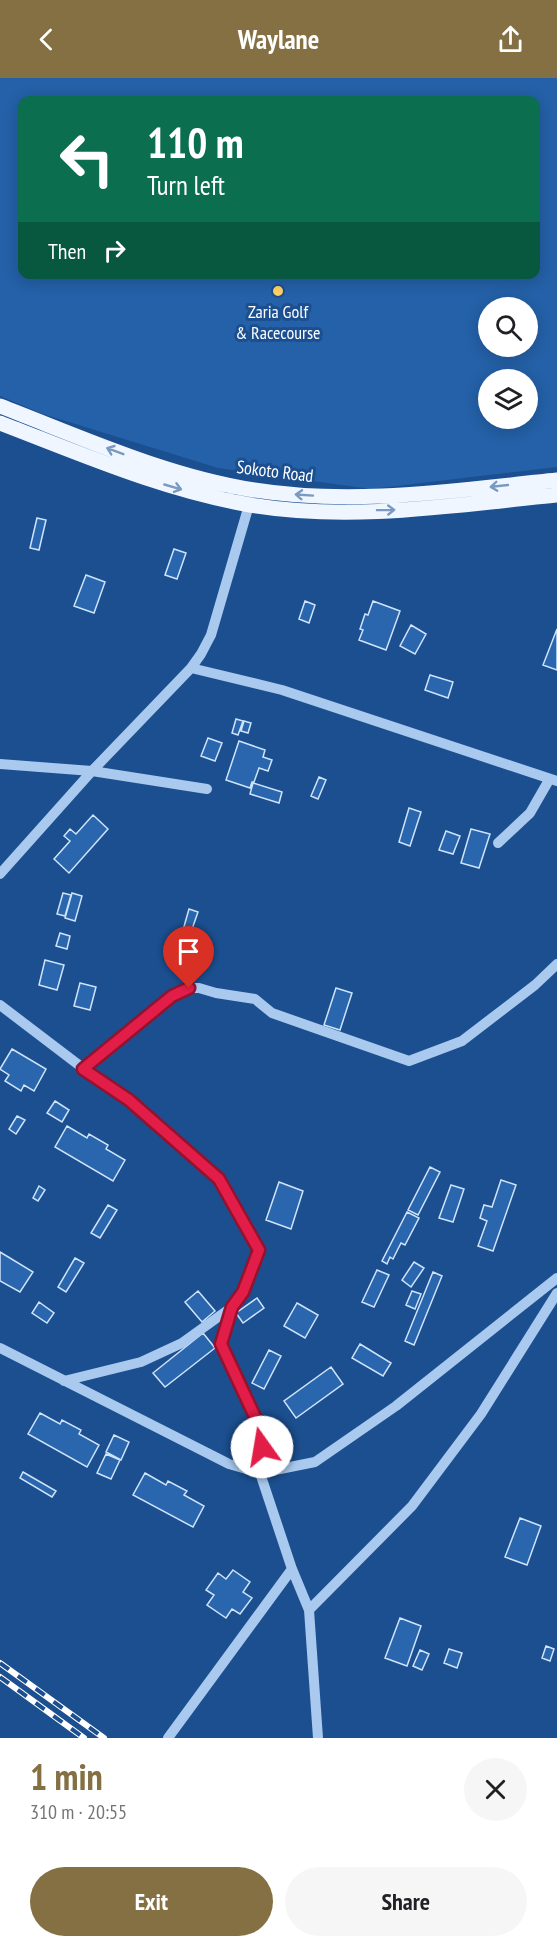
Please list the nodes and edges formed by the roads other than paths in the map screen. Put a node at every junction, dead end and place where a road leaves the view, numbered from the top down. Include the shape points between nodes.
1 (0, 406) edge
2 (0, 423) edge
3 (557, 480) edge
4 (557, 495) edge
5 (249, 505) junction
6 (191, 668) junction
7 (0, 764) edge
8 (92, 771) junction
9 (553, 781) edge
10 (207, 789) dead end
11 (498, 843) dead end
12 (0, 874) edge
13 (557, 964) edge
14 (0, 1005) edge
15 (83, 1069) junction
16 (557, 1278) edge
17 (557, 1293) edge
18 (232, 1307) junction
19 (0, 1348) edge
20 (64, 1381) junction
21 (260, 1473) junction
22 (292, 1569) junction
23 (309, 1610) junction
24 (168, 1738) edge
25 (318, 1738) edge

3 -> 1 main road, Sokoto Road via 427,494 324,497 264,491 165,469
2 -> 5 main road, Sokoto Road via 161,483
5 -> 4 main road, Sokoto Road via 322,512 426,509
5 - 6 street via 211,635
6 - 8 street
6 - 9 street via 282,690
7 - 8 street
8 - 10 street
8 - 12 street
9 - 11 street via 530,813
13 - 15 street via 462,1041 409,1061 272,1013 255,999 199,987 172,996
14 - 15 street
15 - 18 street via 129,1100 219,1179 259,1250 243,1292
16 - 21 street via 396,1406 315,1462
17 - 23 street via 481,1413 412,1506
18 - 20 street via 182,1343 141,1362
18 - 21 street via 221,1344 256,1419 262,1447
19 - 20 street
20 - 21 street via 229,1464
21 - 22 street
22 - 23 street
22 - 24 street
23 - 25 street

